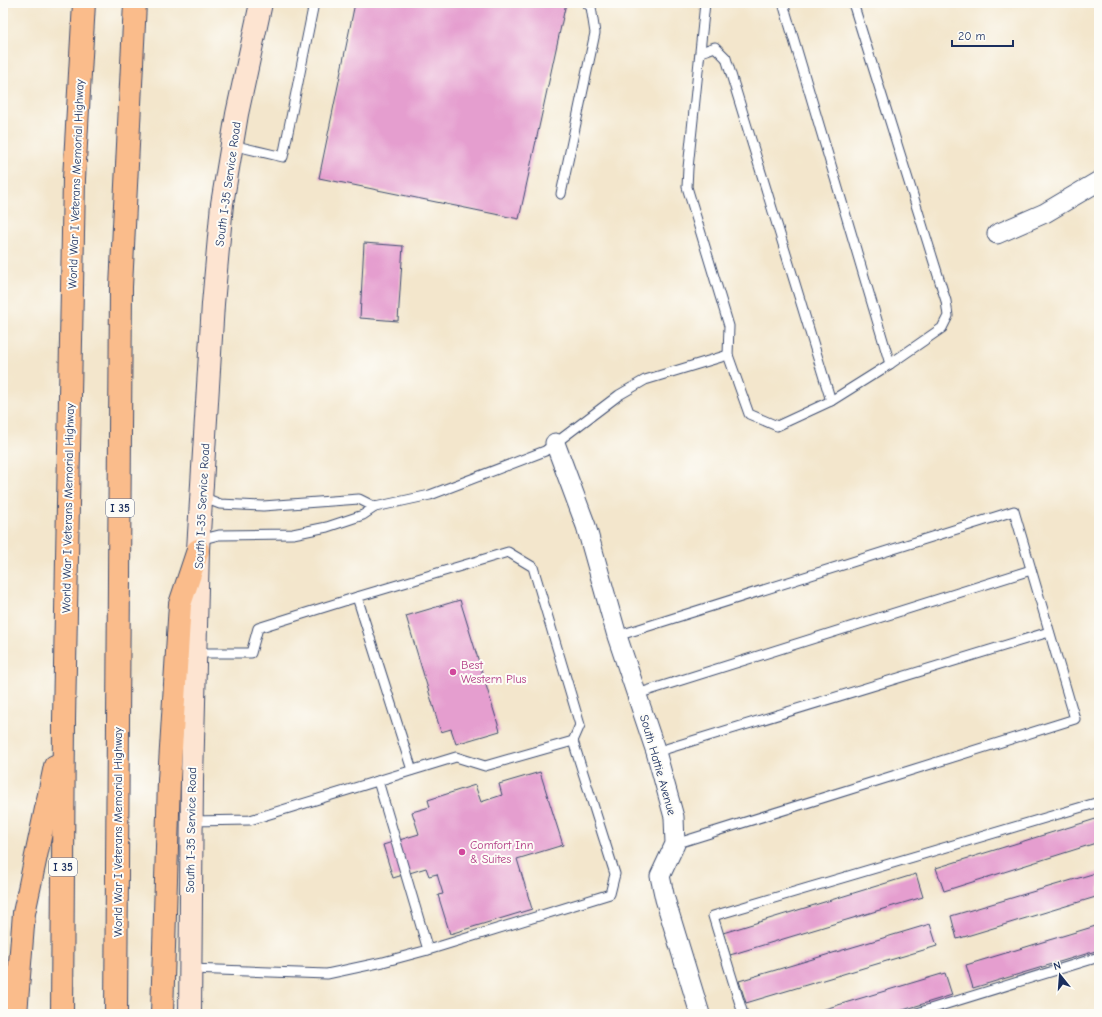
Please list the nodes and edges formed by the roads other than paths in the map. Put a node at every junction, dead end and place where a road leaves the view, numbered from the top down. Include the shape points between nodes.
1 (84, 3) edge
2 (135, 3) edge
3 (261, 3) edge
4 (314, 3) edge
5 (586, 3) edge
6 (705, 3) edge
7 (783, 3) edge
8 (853, 3) edge
9 (701, 52) junction
10 (232, 145) junction
11 (1099, 181) edge
12 (561, 194) dead end
13 (997, 234) dead end
14 (728, 355) junction
15 (890, 364) junction
16 (831, 400) junction
17 (554, 444) junction
18 (202, 497) junction
19 (375, 507) junction
20 (199, 545) junction
21 (1031, 570) junction
22 (357, 597) junction
23 (1049, 632) junction
24 (617, 636) junction
25 (196, 653) junction
26 (637, 694) junction
27 (64, 720) junction
28 (573, 741) junction
29 (656, 752) junction
30 (412, 770) junction
31 (378, 781) junction
32 (1099, 802) edge
33 (191, 821) junction
34 (675, 844) junction
35 (428, 950) junction
36 (1099, 957) edge
37 (190, 969) junction
38 (16, 1014) edge
39 (62, 1014) edge
40 (116, 1014) edge
41 (162, 1014) edge
42 (190, 1014) edge
43 (700, 1014) edge
44 (744, 1014) edge
45 (914, 1014) edge

1 - 27 highway, World War I Veterans Memorial Highway / I 35 via 74,178
2 - 40 highway, World War I Veterans Memorial Highway / I 35 via 121,287
3 - 10 main road, South I-35 Service Road
4 - 10 lane via 283,157
5 - 12 lane via 591,7 595,33
6 - 9 lane
7 - 15 lane
8 - 15 lane via 946,301 948,316 942,328
9 - 14 lane via 687,187 729,326
9 - 16 lane via 715,48 726,58
10 - 18 main road, South I-35 Service Road via 222,204
11 - 13 street via 1045,213
14 - 16 lane via 749,414 777,426
14 - 17 lane via 645,380
15 - 16 lane
17 - 19 lane via 545,451 430,496
17 - 24 street, South Hattie Avenue via 586,526
18 - 19 lane via 220,504 263,506 358,499
18 - 20 main road, South I-35 Service Road
19 - 20 lane via 364,515 327,527 293,534 219,535
20 - 25 main road, South I-35 Service Road
20 - 41 highway via 180,604 169,780
21 - 23 lane
21 - 24 lane via 1014,511
21 - 26 lane
22 - 25 lane via 258,628 251,654
22 - 28 lane via 508,552 532,567 580,725
22 - 30 lane
23 - 29 lane
23 - 34 lane via 1075,719
24 - 26 street, South Hattie Avenue
25 - 33 main road, South I-35 Service Road
26 - 29 street, South Hattie Avenue
27 - 38 highway via 24,913
27 - 39 highway, World War I Veterans Memorial Highway / I 35
28 - 30 lane via 485,766 456,757
28 - 35 lane via 615,874 610,894
29 - 34 street, South Hattie Avenue via 674,817
30 - 31 lane
31 - 33 lane via 250,820
31 - 35 lane
32 - 44 lane via 713,916
33 - 37 main road, South I-35 Service Road
34 - 43 street, South Hattie Avenue via 660,876
35 - 37 lane via 327,974
36 - 45 lane
37 - 42 main road, South I-35 Service Road

